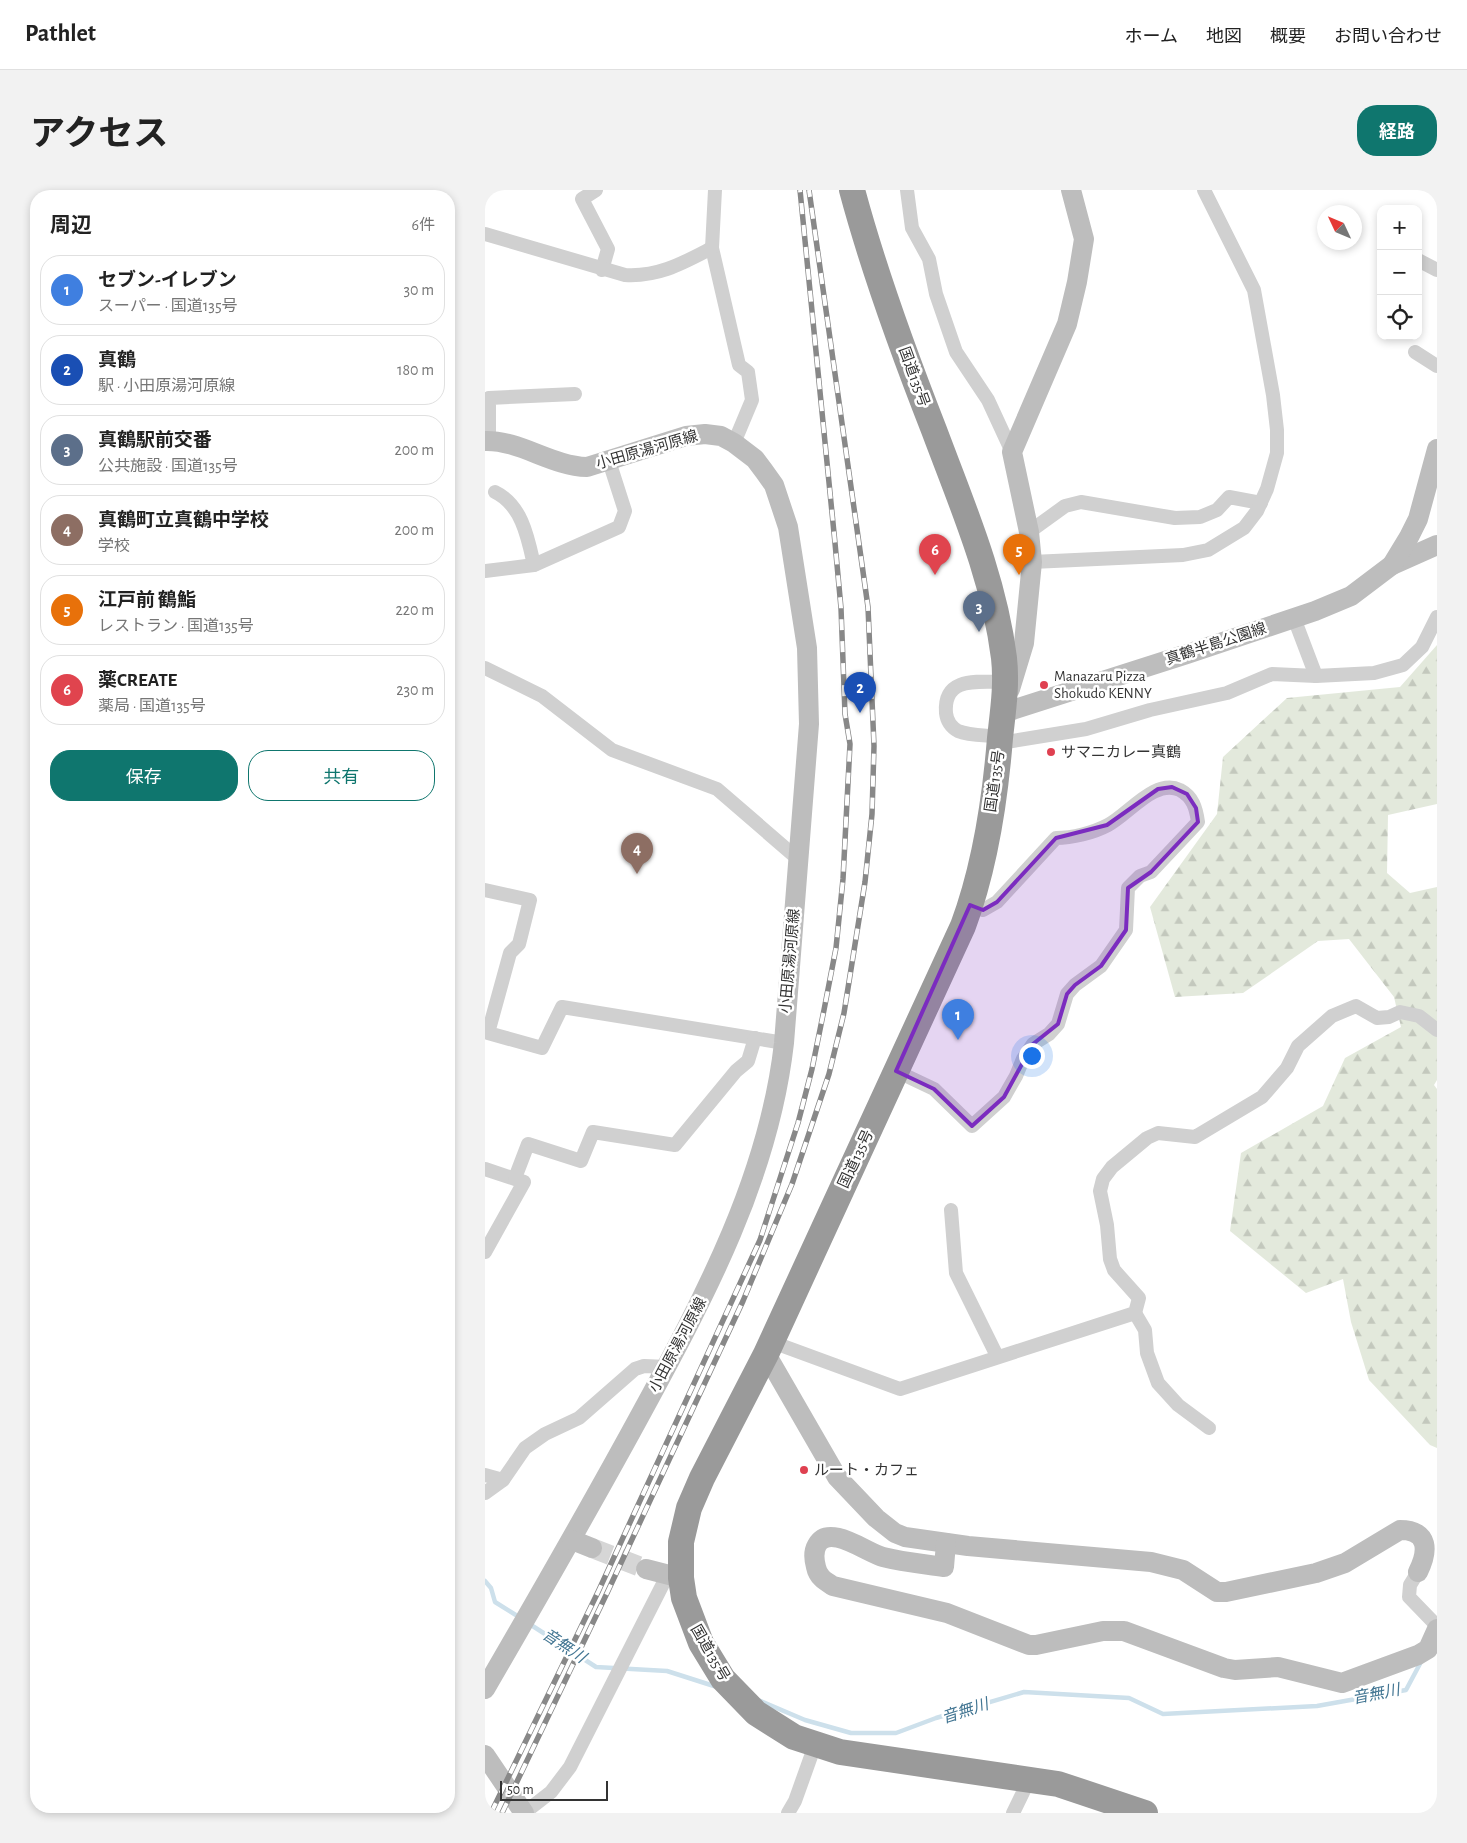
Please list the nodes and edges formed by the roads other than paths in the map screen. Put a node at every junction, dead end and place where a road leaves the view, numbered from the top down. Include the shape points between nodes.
1 (596, 190) edge
2 (715, 190) edge
3 (853, 190) edge
4 (907, 190) edge
5 (1071, 190) edge
6 (1204, 190) edge
7 (485, 234) edge
8 (712, 248) junction
9 (1422, 262) edge
10 (602, 270) junction
11 (1437, 270) edge
12 (1415, 352) dead end
13 (1437, 366) edge
14 (575, 394) dead end
15 (487, 441) edge
16 (734, 443) junction
17 (1437, 449) edge
18 (1012, 452) junction
19 (609, 461) junction
20 (495, 492) dead end
21 (1261, 503) junction
22 (1029, 532) junction
23 (1437, 545) edge
24 (1032, 562) junction
25 (534, 565) junction
26 (1392, 565) junction
27 (485, 571) edge
28 (1437, 617) edge
29 (1294, 618) junction
30 (486, 672) edge
31 (1316, 676) junction
32 (1005, 682) junction
33 (1001, 731) junction
34 (798, 859) junction
35 (485, 890) edge
36 (970, 905) junction
37 (1437, 1030) edge
38 (755, 1038) junction
39 (784, 1043) junction
40 (897, 1071) junction
41 (485, 1169) edge
42 (515, 1178) junction
43 (951, 1210) dead end
44 (485, 1252) edge
45 (1135, 1314) junction
46 (769, 1348) junction
47 (997, 1356) junction
48 (667, 1367) junction
49 (1209, 1428) dead end
50 (485, 1475) edge
51 (503, 1480) junction
52 (485, 1493) edge
53 (572, 1540) junction
54 (946, 1543) junction
55 (592, 1548) tunnel mouth
56 (645, 1569) tunnel mouth
57 (1418, 1572) joint
58 (674, 1577) junction
59 (1437, 1627) edge
60 (485, 1688) edge
61 (815, 1745) junction
62 (485, 1755) edge
63 (1030, 1778) junction
64 (524, 1813) edge
65 (787, 1813) edge
66 (1013, 1813) edge
67 (1145, 1813) edge

1 - 10 street via 582,199 608,249
2 - 8 street
3 - 32 highway, 国道135号 via 894,324 985,567 995,607
4 - 18 street via 912,228 929,259 936,294 956,352 988,400
5 - 18 main road via 1084,239 1077,282 1067,324
6 - 21 street via 1255,290 1277,430 1277,453
7 - 10 street
8 - 10 street via 672,269 643,276
8 - 16 street via 739,365 748,372 752,400
9 - 11 street
12 - 13 street
14 - 15 street via 489,398
15 - 19 main road, 小田原湯河原線 via 571,467
16 - 19 main road, 小田原湯河原線 via 721,436 686,436
16 - 34 main road, 小田原湯河原線 via 755,459 774,485 790,536 807,648 809,724
17 - 26 main road, 真鶴半島公園線 via 1418,519
18 - 22 main road
19 - 25 street via 625,511 619,527
20 - 25 street via 506,497 525,528
21 - 22 street via 1229,497 1217,510 1200,517 1175,518 1081,502 1065,506
21 - 24 street via 1244,528 1208,550 1183,555
22 - 24 main road
23 - 26 main road, 真鶴半島公園線
24 - 33 main road via 1024,643
25 - 27 street
26 - 29 main road, 真鶴半島公園線 via 1343,600
28 - 31 street via 1422,647 1403,665 1374,673
29 - 31 street
29 - 33 main road, 真鶴半島公園線
30 - 34 street via 542,696 612,750 717,789
31 - 33 street via 1272,674 1227,693 1086,729
32 - 33 highway, 国道135号
32 - 33 street via 959,686 951,689 945,698 946,716 951,727 961,732
33 - 36 highway, 国道135号 via 994,799
34 - 39 main road, 小田原湯河原線
35 - 38 street via 530,900 519,944 510,953 488,1033 542,1048 562,1007
36 - 40 highway, 国道135号 via 955,947
36 - 40 street via 983,910 997,902 1056,838 1068,838 1107,825 1158,789 1172,786 1187,794 1196,808 1198,822 1151,872 1140,876 1128,888 1126,930 1101,966 1067,994 1058,1024 1033,1044 1004,1097 972,1126 933,1089
37 - 45 street via 1419,1016 1400,1012 1377,1018 1356,1006 1332,1016 1298,1046 1287,1068 1262,1097 1195,1136 1158,1133 1147,1138 1112,1168 1103,1179 1100,1191 1114,1270 1139,1298
38 - 39 street
38 - 42 street via 748,1061 675,1145 593,1132 581,1161 528,1144
39 - 48 main road, 小田原湯河原線 via 767,1135 737,1223 699,1308
40 - 46 highway, 国道135号
41 - 42 street
42 - 44 street via 524,1182
43 - 47 street via 956,1273
45 - 47 street
45 - 49 street via 1145,1330 1147,1353 1159,1383 1178,1405
46 - 47 street via 900,1389
46 - 54 main road via 837,1477 859,1502 895,1533
46 - 58 highway, 国道135号 via 689,1508
48 - 51 street via 635,1369 579,1418 545,1434 525,1448
48 - 53 main road, 小田原湯河原線
50 - 51 street
51 - 52 street
53 - 55 main road
53 - 60 main road, 小田原湯河原線
54 - 57 main road via 1151,1562 1183,1570 1217,1592 1226,1592 1316,1573 1345,1563 1400,1530 1406,1530 1418,1534 1424,1541 1425,1558
54 - 59 main road via 944,1567 881,1557 839,1537 828,1536 819,1542 814,1560 822,1579 833,1586 947,1613 1029,1645 1124,1631 1224,1668 1278,1667 1342,1682 1419,1655 1428,1648
56 - 58 main road
57 - 59 street via 1410,1585 1409,1597
58 - 61 highway, 国道135号 via 694,1627 723,1679 768,1722
58 - 64 street via 570,1766 551,1792
61 - 63 highway, 国道135号 via 869,1756
61 - 65 street via 795,1801
62 - 64 main road
63 - 66 street
63 - 67 highway, 国道135号 via 1085,1792

